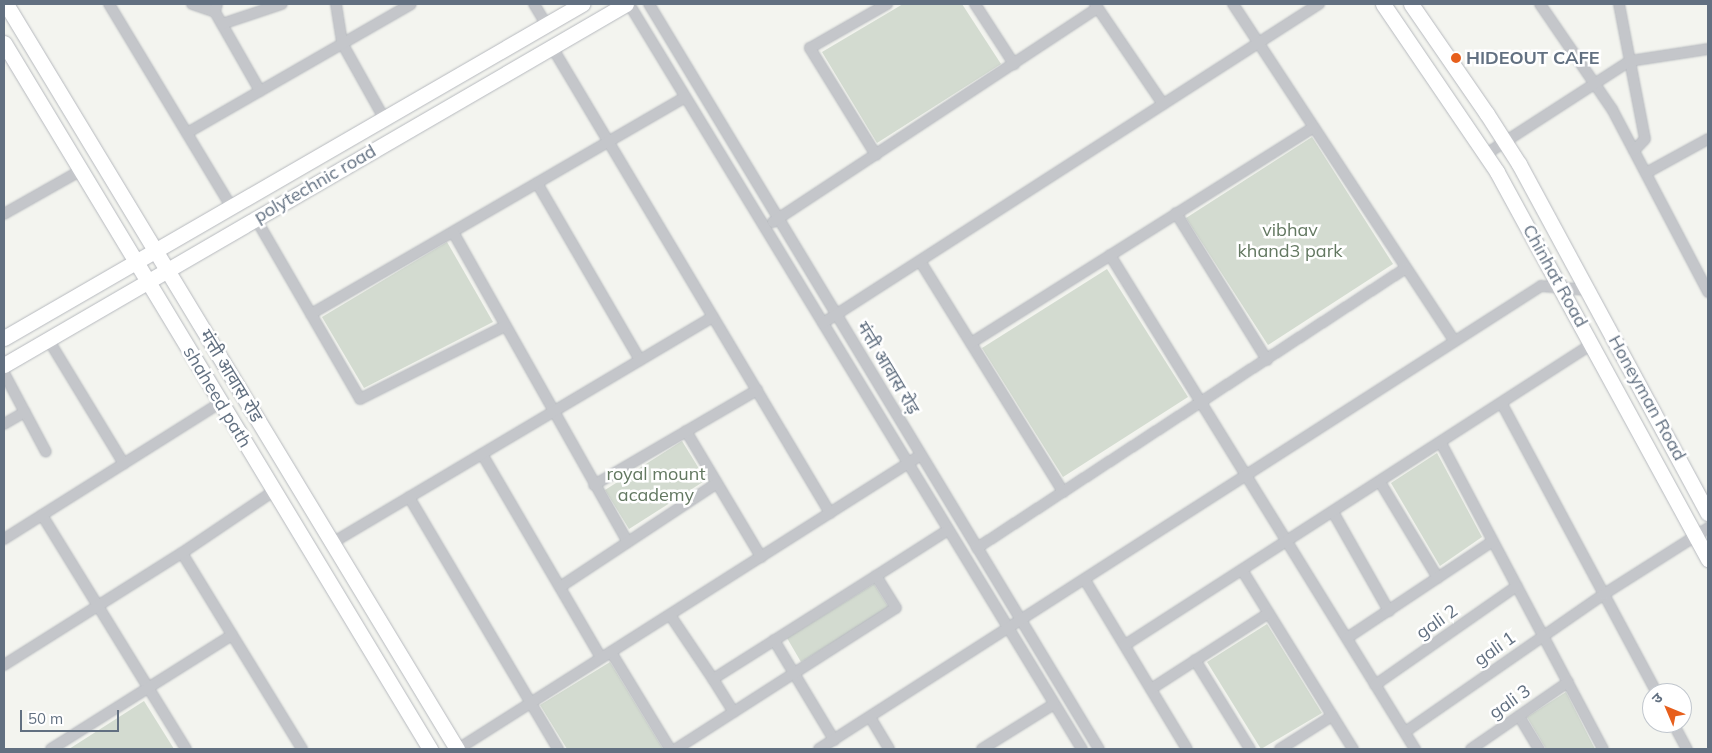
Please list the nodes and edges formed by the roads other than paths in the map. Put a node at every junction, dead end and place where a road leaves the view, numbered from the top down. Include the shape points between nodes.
1 (6, 4) edge
2 (110, 4) edge
3 (192, 4) edge
4 (282, 4) edge
5 (336, 4) edge
6 (410, 4) edge
7 (534, 4) edge
8 (582, 4) edge
9 (628, 4) edge
10 (649, 4) edge
11 (887, 4) edge
12 (974, 4) edge
13 (1233, 4) edge
14 (1319, 4) edge
15 (1382, 4) edge
16 (1411, 4) edge
17 (1540, 4) edge
18 (1619, 4) edge
19 (1096, 6) edge
20 (216, 8) edge
21 (222, 24) junction
22 (546, 24) junction
23 (4, 43) edge
24 (342, 43) junction
25 (1258, 43) junction
26 (552, 47) junction
27 (1708, 49) edge
28 (1630, 61) junction
29 (1014, 64) junction
30 (1595, 84) junction
31 (260, 91) junction
32 (686, 97) junction
33 (1163, 104) junction
34 (384, 118) junction
35 (1314, 127) junction
36 (187, 133) junction
37 (1708, 139) edge
38 (608, 141) junction
39 (1505, 142) junction
40 (1634, 151) junction
41 (1486, 154) junction
42 (876, 155) junction
43 (80, 171) junction
44 (1646, 173) junction
45 (537, 183) junction
46 (231, 206) junction
47 (1176, 213) junction
48 (4, 214) edge
49 (256, 219) junction
50 (779, 220) junction
51 (763, 225) junction
52 (453, 232) junction
53 (155, 250) junction
54 (1110, 255) junction
55 (920, 261) junction
56 (135, 262) junction
57 (1406, 268) junction
58 (167, 270) junction
59 (147, 282) junction
60 (1561, 287) junction
61 (1588, 290) junction
62 (1708, 292) edge
63 (311, 314) junction
64 (836, 314) junction
65 (713, 317) junction
66 (823, 323) junction
67 (505, 326) junction
68 (4, 338) edge
69 (48, 339) junction
70 (1454, 341) junction
71 (971, 342) junction
72 (1592, 344) junction
73 (640, 360) junction
74 (1267, 360) junction
75 (4, 365) edge
76 (4, 373) edge
77 (757, 390) junction
78 (1201, 402) junction
79 (220, 403) junction
80 (1502, 404) junction
81 (25, 412) junction
82 (554, 412) junction
83 (4, 424) edge
84 (686, 431) junction
85 (1441, 443) junction
86 (46, 452) dead end
87 (482, 454) junction
88 (921, 455) junction
89 (124, 464) junction
90 (908, 464) junction
91 (1246, 476) junction
92 (1380, 482) junction
93 (717, 483) junction
94 (594, 485) junction
95 (274, 491) junction
96 (1063, 492) junction
97 (409, 497) junction
98 (1333, 512) junction
99 (830, 513) junction
100 (1708, 513) edge
101 (42, 515) junction
102 (948, 530) junction
103 (1702, 531) edge
104 (4, 540) edge
105 (1287, 541) junction
106 (1493, 541) junction
107 (628, 542) junction
108 (332, 543) junction
109 (977, 548) junction
110 (182, 553) junction
111 (761, 557) junction
112 (1708, 559) edge
113 (1242, 570) junction
114 (876, 576) junction
115 (1438, 578) junction
116 (1086, 580) junction
117 (1517, 586) junction
118 (560, 587) junction
119 (1604, 594) junction
120 (96, 607) junction
121 (1389, 610) junction
122 (1269, 613) junction
123 (670, 615) junction
124 (1021, 621) junction
125 (1009, 629) junction
126 (232, 634) junction
127 (1543, 636) junction
128 (1347, 638) junction
129 (774, 640) junction
130 (1125, 645) junction
131 (611, 652) junction
132 (601, 658) junction
133 (1195, 660) junction
134 (4, 665) edge
135 (794, 674) junction
136 (712, 679) junction
137 (1568, 682) junction
138 (1652, 683) edge
139 (1375, 684) junction
140 (147, 688) junction
141 (1151, 689) junction
142 (530, 703) junction
143 (1054, 704) junction
144 (734, 712) junction
145 (1332, 716) junction
146 (1519, 716) junction
147 (870, 717) junction
148 (1404, 732) junction
149 (1677, 733) edge
150 (834, 740) junction
151 (1474, 748) edge
152 (1683, 748) edge
153 (52, 749) edge
154 (186, 749) edge
155 (302, 749) edge
156 (430, 749) edge
157 (457, 749) edge
158 (558, 749) edge
159 (670, 749) edge
160 (676, 749) edge
161 (819, 749) edge
162 (889, 749) edge
163 (983, 749) edge
164 (1082, 749) edge
165 (1099, 749) edge
166 (1187, 749) edge
167 (1250, 749) edge
168 (1280, 749) edge
169 (1353, 749) edge
170 (1415, 749) edge
171 (1539, 749) edge
172 (1604, 749) edge

1 - 53 street, मंत्ती आवास रोड
2 - 36 street
3 - 20 street
4 - 21 street
5 - 24 street
6 - 24 street
7 - 22 street
8 - 22 street
9 - 26 street, polytechnic road
9 - 32 street
10 - 50 street, मंत्ती आवास रोड़
11 - 42 street via 810,48
12 - 29 street
13 - 25 street
14 - 25 street
15 - 41 street, Chinhat Road
16 - 39 street, Honeyman Road
17 - 30 street
18 - 28 street
19 - 29 street
19 - 33 street
20 - 21 street
21 - 31 street
22 - 34 street
23 - 43 street, shaheed path
24 - 31 street
24 - 34 street
25 - 33 street
25 - 35 street
26 - 38 street
26 - 49 street, polytechnic road
27 - 28 street
28 - 30 street
28 - 40 street via 1645,139
29 - 42 street
30 - 39 street
30 - 40 street via 1612,108
31 - 36 street
32 - 38 street
32 - 51 street
33 - 55 street
34 - 46 street
35 - 47 street
35 - 57 street
36 - 46 street
37 - 44 street
38 - 45 street
38 - 65 street
39 - 41 street
39 - 61 street, Honeyman Road
40 - 44 street
41 - 60 street, Chinhat Road
42 - 50 street
43 - 48 street
43 - 56 street, shaheed path
44 - 62 street
45 - 52 street
45 - 73 street
46 - 53 street
47 - 54 street
47 - 74 street
49 - 58 street, polytechnic road
49 - 63 street
50 - 51 street
50 - 64 street, मंत्ती आवास रोड़
51 - 66 street
52 - 63 street
52 - 67 street
53 - 56 street
53 - 58 street, मंत्ती आवास रोड
54 - 71 street
54 - 78 street
55 - 64 street
55 - 71 street
56 - 59 street, shaheed path
56 - 68 street
57 - 70 street
57 - 74 street
58 - 59 street, polytechnic road
58 - 108 street, मंत्ती आवास रोड
59 - 69 street, polytechnic road
59 - 79 street, shaheed path
60 - 61 street
60 - 70 street via 1541,286
60 - 72 street, Chinhat Road
61 - 100 street, Honeyman Road
63 - 67 street via 360,399
64 - 66 street
64 - 88 street, मंत्ती आवास रोड़
65 - 73 street
65 - 77 street
66 - 90 street
67 - 82 street
69 - 75 street, polytechnic road
69 - 89 street
70 - 91 street
71 - 96 street
72 - 80 street
72 - 103 street, Chinhat Road
73 - 82 street
74 - 78 street
76 - 81 street
77 - 84 street
77 - 99 street
78 - 91 street
78 - 96 street
79 - 89 street
79 - 95 street, shaheed path
80 - 85 street
80 - 119 street
81 - 83 street
81 - 86 street
82 - 87 street
82 - 94 street
84 - 93 street
84 - 94 street
85 - 92 street
85 - 106 street
87 - 97 street
87 - 118 street
88 - 90 street
88 - 109 street, मंत्ती आवास रोड़
89 - 101 street
90 - 99 street
90 - 102 street
91 - 105 street
91 - 116 street
92 - 98 street
92 - 115 street
93 - 107 street
93 - 111 street
94 - 107 street
95 - 110 street
95 - 156 street, shaheed path
96 - 109 street
97 - 108 street
97 - 142 street
98 - 105 street
98 - 121 street
99 - 111 street
101 - 104 street
101 - 120 street
102 - 114 street
102 - 125 street
103 - 112 street, Chinhat Road
103 - 119 street, gali 1
105 - 113 street
105 - 128 street
106 - 115 street
106 - 117 street
107 - 118 street
108 - 157 street, मंत्ती आवास रोड
109 - 124 street, मंत्ती आवास रोड़
110 - 120 street
110 - 126 street
111 - 123 street
113 - 122 street
113 - 130 street
114 - 129 street
114 - 135 street via 896,608
115 - 121 street
116 - 124 street
116 - 130 street
117 - 127 street
117 - 139 street, gali 2
118 - 132 street
119 - 127 street, gali 1
119 - 138 street
120 - 134 street
120 - 140 street
121 - 128 street
122 - 133 street
122 - 145 street
123 - 131 street
123 - 136 street
124 - 125 street
124 - 165 street, मंत्ती आवास रोड़
125 - 143 street
125 - 147 street
126 - 140 street
126 - 155 street
127 - 137 street
127 - 148 street, gali 1
128 - 139 street
129 - 135 street
129 - 136 street
130 - 141 street
131 - 132 street
131 - 159 street
132 - 142 street
133 - 141 street
133 - 167 street
135 - 144 street
135 - 150 street
136 - 144 street
137 - 146 street, gali 3
137 - 172 street
139 - 148 street
140 - 153 street
140 - 154 street
141 - 166 street
142 - 157 street
142 - 158 street
143 - 163 street
143 - 164 street
144 - 160 street
145 - 168 street
145 - 169 street
146 - 151 street, gali 3
146 - 171 street
147 - 150 street
147 - 162 street
148 - 170 street
149 - 152 street
150 - 161 street

